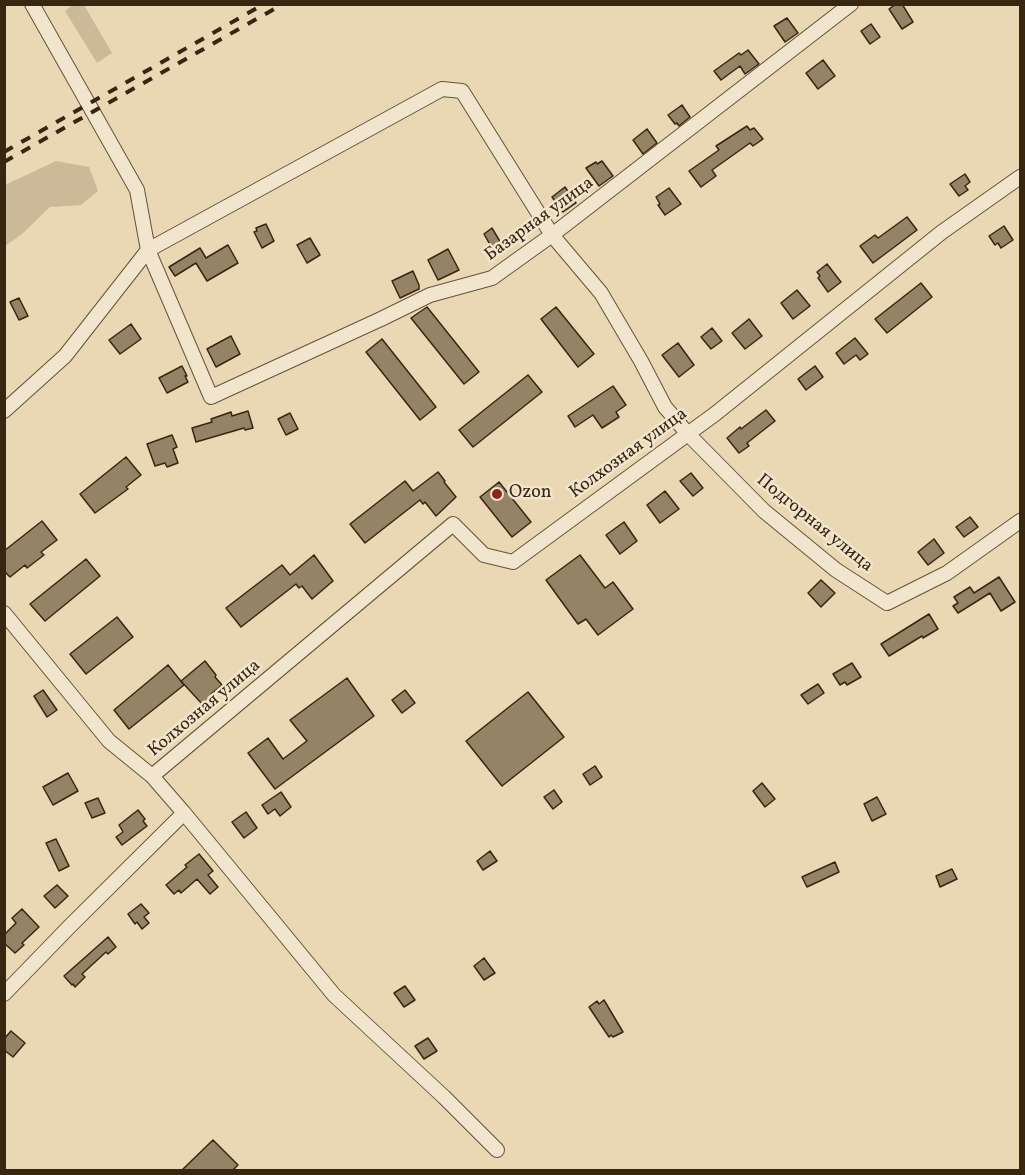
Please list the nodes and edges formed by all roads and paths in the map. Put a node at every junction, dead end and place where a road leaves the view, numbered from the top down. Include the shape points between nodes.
1 (32, 4) edge
2 (851, 4) edge
3 (1020, 177) edge
4 (552, 235) junction
5 (148, 250) junction
6 (4, 411) edge
7 (687, 434) junction
8 (1020, 521) edge
9 (4, 613) edge
10 (152, 776) junction
11 (184, 813) junction
12 (4, 994) edge
13 (497, 1150) dead end

1 - 5 street via 137,190
2 - 4 street, Базарная улица
3 - 7 street, Колхозная улица via 942,232
4 - 5 street via 462,91 442,89
4 - 5 street, Базарная улица via 492,278 430,294 211,397
4 - 7 street via 601,293 664,407
5 - 6 street via 65,356
7 - 8 street, Подгорная улица via 764,511 836,570 888,603 947,573
7 - 10 street, Колхозная улица via 513,562 484,555 453,524
9 - 10 street, Колхозная улица via 109,741
10 - 11 street, Колхозная улица
11 - 12 street
11 - 13 street, Колхозная улица via 333,995

